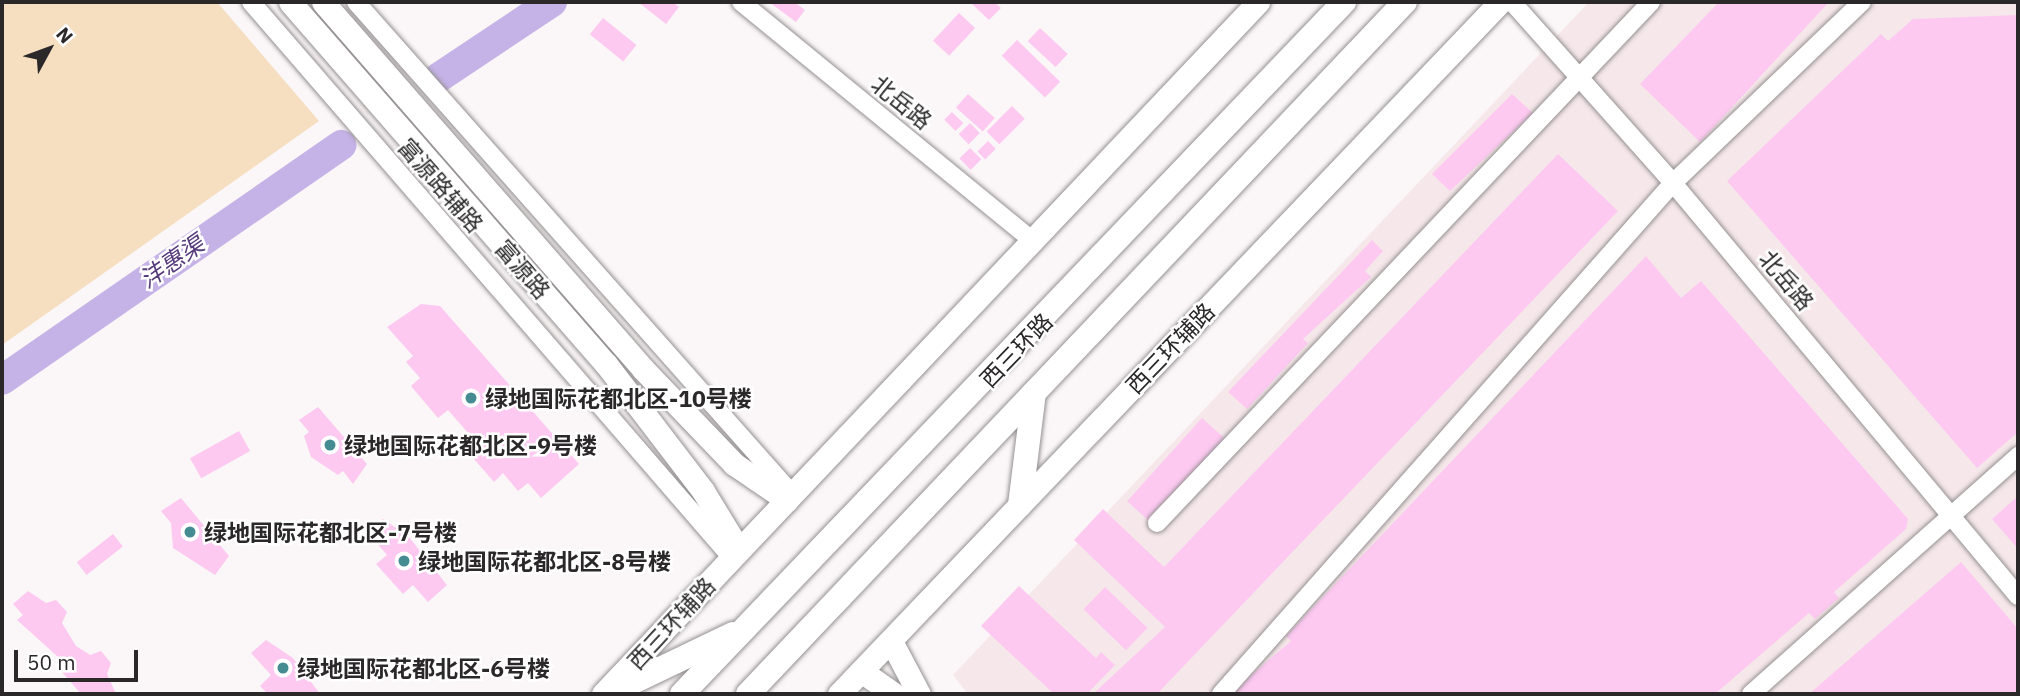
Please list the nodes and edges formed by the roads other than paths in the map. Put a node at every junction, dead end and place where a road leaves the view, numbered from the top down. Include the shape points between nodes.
1 (251, 2) edge
2 (290, 2) edge
3 (323, 2) edge
4 (356, 2) edge
5 (741, 2) edge
6 (1258, 2) edge
7 (1344, 2) edge
8 (1405, 2) edge
9 (1500, 2) edge
10 (1511, 2) edge
11 (1651, 2) edge
12 (1862, 2) edge
13 (1579, 77) junction
14 (1673, 183) junction
15 (1032, 240) junction
16 (1034, 393) junction
17 (2018, 456) edge
18 (789, 497) junction
19 (1020, 505) junction
20 (1951, 515) junction
21 (1157, 523) dead end
22 (736, 554) junction
23 (2018, 596) edge
24 (746, 627) junction
25 (891, 641) junction
26 (781, 659) junction
27 (861, 671) junction
28 (605, 694) edge
29 (682, 694) edge
30 (748, 694) edge
31 (765, 694) edge
32 (839, 694) edge
33 (894, 694) edge
34 (919, 694) edge
35 (1221, 694) edge
36 (1751, 694) edge

1 - 22 street, 富源路辅路
2 - 22 main road, 富源路 via 606,364 703,491
3 - 18 main road, 富源路 via 643,369 734,464
4 - 18 street
5 - 15 street, 北岳路
6 - 15 main road, 西三环辅路
7 - 24 highway, 西三环路
8 - 16 highway, 西三环路
9 - 19 main road, 西三环辅路
10 - 13 street, 北岳路
11 - 13 street
12 - 14 street
13 - 14 street, 北岳路
13 - 21 street
14 - 20 street, 北岳路
14 - 35 street
15 - 18 main road, 西三环辅路
16 - 19 highway
16 - 26 highway, 西三环路
17 - 20 street
18 - 22 main road, 西三环辅路
19 - 25 main road, 西三环辅路
20 - 23 street, 北岳路
20 - 36 street
22 - 28 main road, 西三环辅路
24 - 28 highway
24 - 29 highway, 西三环路
25 - 27 main road, 西三环辅路
25 - 34 main road
26 - 30 highway, 西三环路
26 - 31 highway
27 - 32 main road, 西三环辅路
27 - 33 main road

